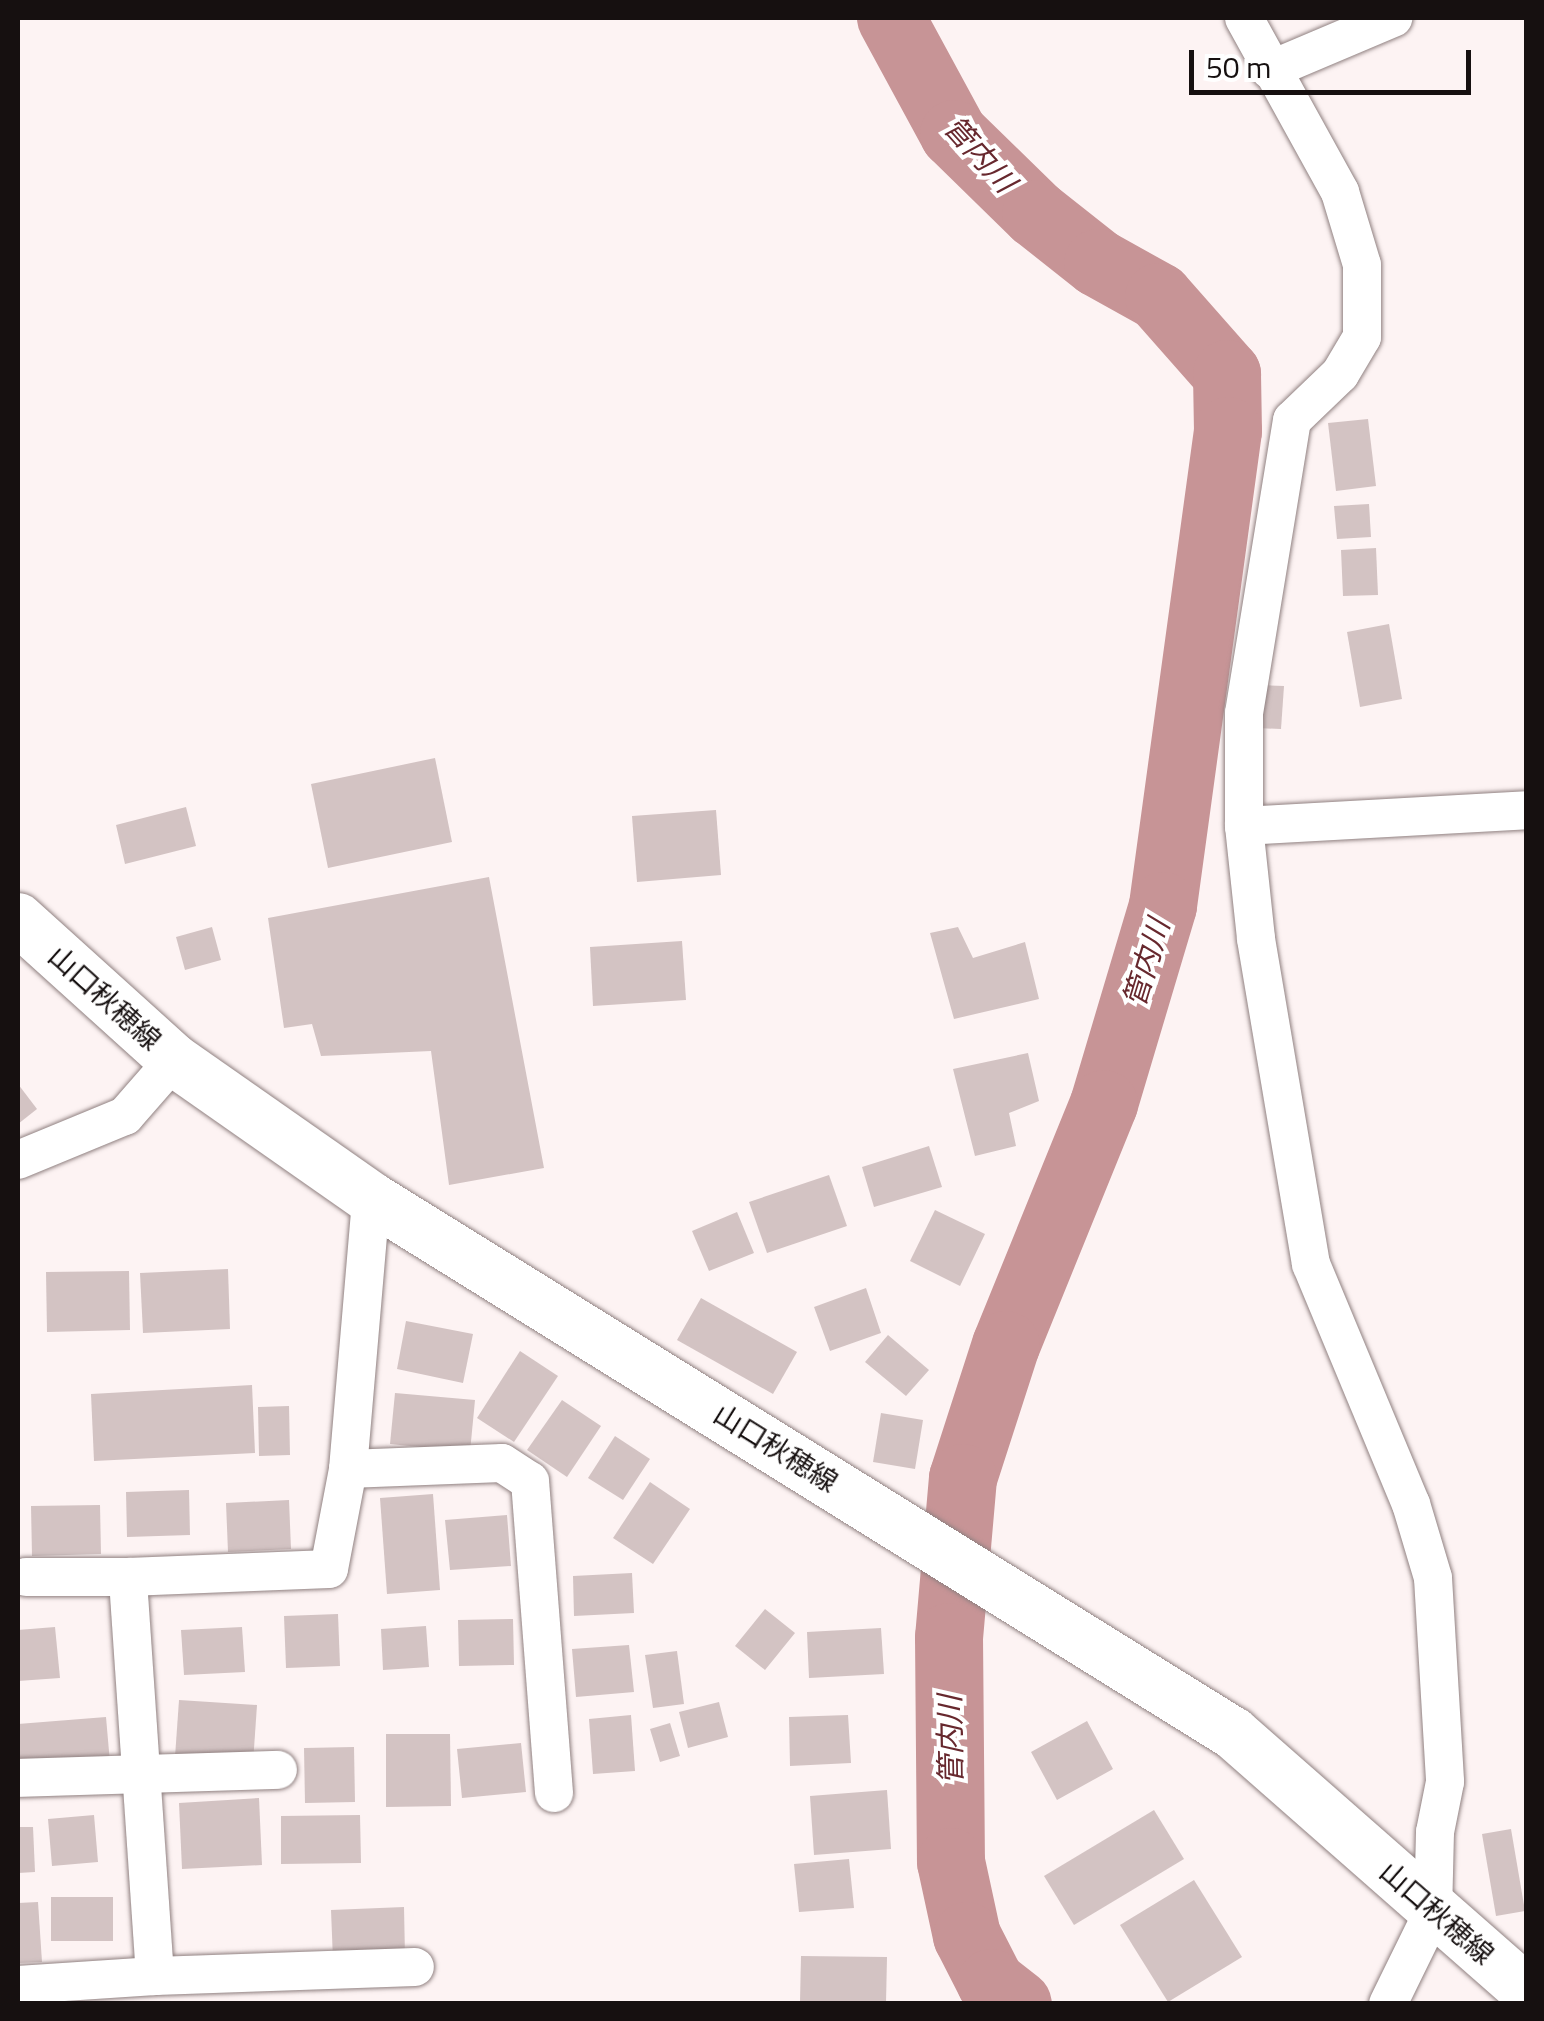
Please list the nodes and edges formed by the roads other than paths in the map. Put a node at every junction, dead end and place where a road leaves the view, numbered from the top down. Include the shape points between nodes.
1 (1244, 18) edge
2 (1393, 18) edge
3 (1270, 70) junction
4 (1526, 810) edge
5 (1244, 826) junction
6 (18, 919) edge
7 (174, 1060) junction
8 (18, 1160) edge
9 (371, 1198) junction
10 (348, 1469) junction
11 (128, 1576) junction
12 (26, 1577) dead end
13 (278, 1770) dead end
14 (141, 1776) junction
15 (18, 1778) edge
16 (554, 1793) dead end
17 (1433, 1912) junction
18 (416, 1967) dead end
19 (155, 1976) junction
20 (18, 1985) edge
21 (1526, 1990) edge
22 (1388, 2004) edge

1 - 3 street
2 - 3 street
3 - 5 street via 1340,192 1362,264 1362,337 1340,374 1292,420 1244,712
4 - 5 street
5 - 17 street via 1256,939 1311,1264 1412,1504 1433,1578 1445,1782 1435,1832
6 - 7 main road, 山口秋穂線
7 - 8 street via 124,1116
7 - 9 main road, 山口秋穂線
9 - 10 street
9 - 17 main road, 山口秋穂線 via 1233,1734
10 - 11 street via 329,1569
10 - 16 street via 502,1464 530,1481
11 - 12 street
11 - 14 street
13 - 14 street
14 - 15 street
14 - 19 street
17 - 21 main road, 山口秋穂線
17 - 22 street
18 - 19 street
19 - 20 street

